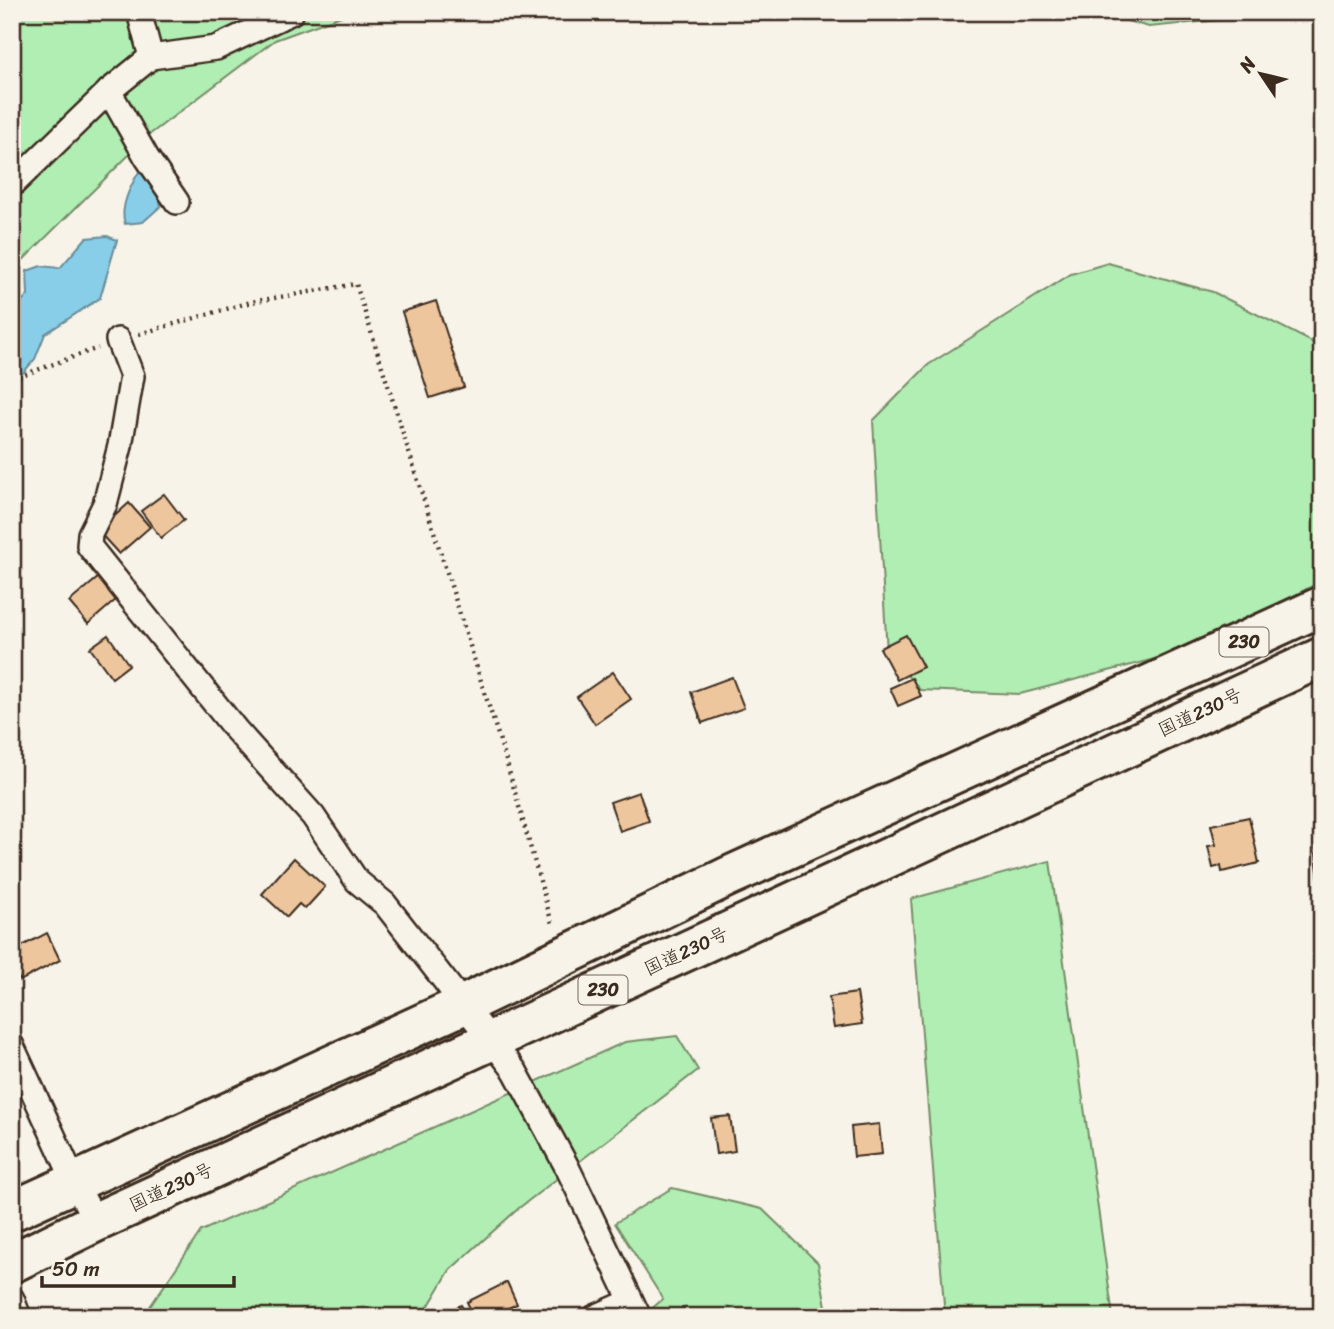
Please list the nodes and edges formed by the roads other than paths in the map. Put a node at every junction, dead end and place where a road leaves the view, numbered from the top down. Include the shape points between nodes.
1 (139, 12) edge
2 (292, 12) edge
3 (151, 57) junction
4 (109, 91) junction
5 (12, 185) edge
6 (177, 202) dead end
7 (118, 340) road end
8 (1322, 606) edge
9 (1322, 657) edge
10 (465, 1004) junction
11 (492, 1040) junction
12 (12, 1046) edge
13 (75, 1183) junction
14 (12, 1211) edge
15 (96, 1222) junction
16 (12, 1262) edge
17 (12, 1299) edge
18 (635, 1309) edge
19 (19, 1317) edge
20 (595, 1317) edge

1 - 3 street
2 - 3 street via 216,48
3 - 4 street
4 - 5 street
4 - 6 street
7 - 10 street via 132,376 120,446 89,546 236,730 313,816 357,881 385,904
8 - 10 highway, 230 via 740,871
9 - 11 highway, 国道230号 / 230
10 - 11 street
10 - 13 highway, 230
11 - 15 highway, 国道230号 / 230
11 - 18 street via 515,1070 567,1167
12 - 13 street
13 - 14 highway, 230
13 - 15 street
15 - 16 highway, 国道230号 / 230
17 - 19 street
18 - 20 street

